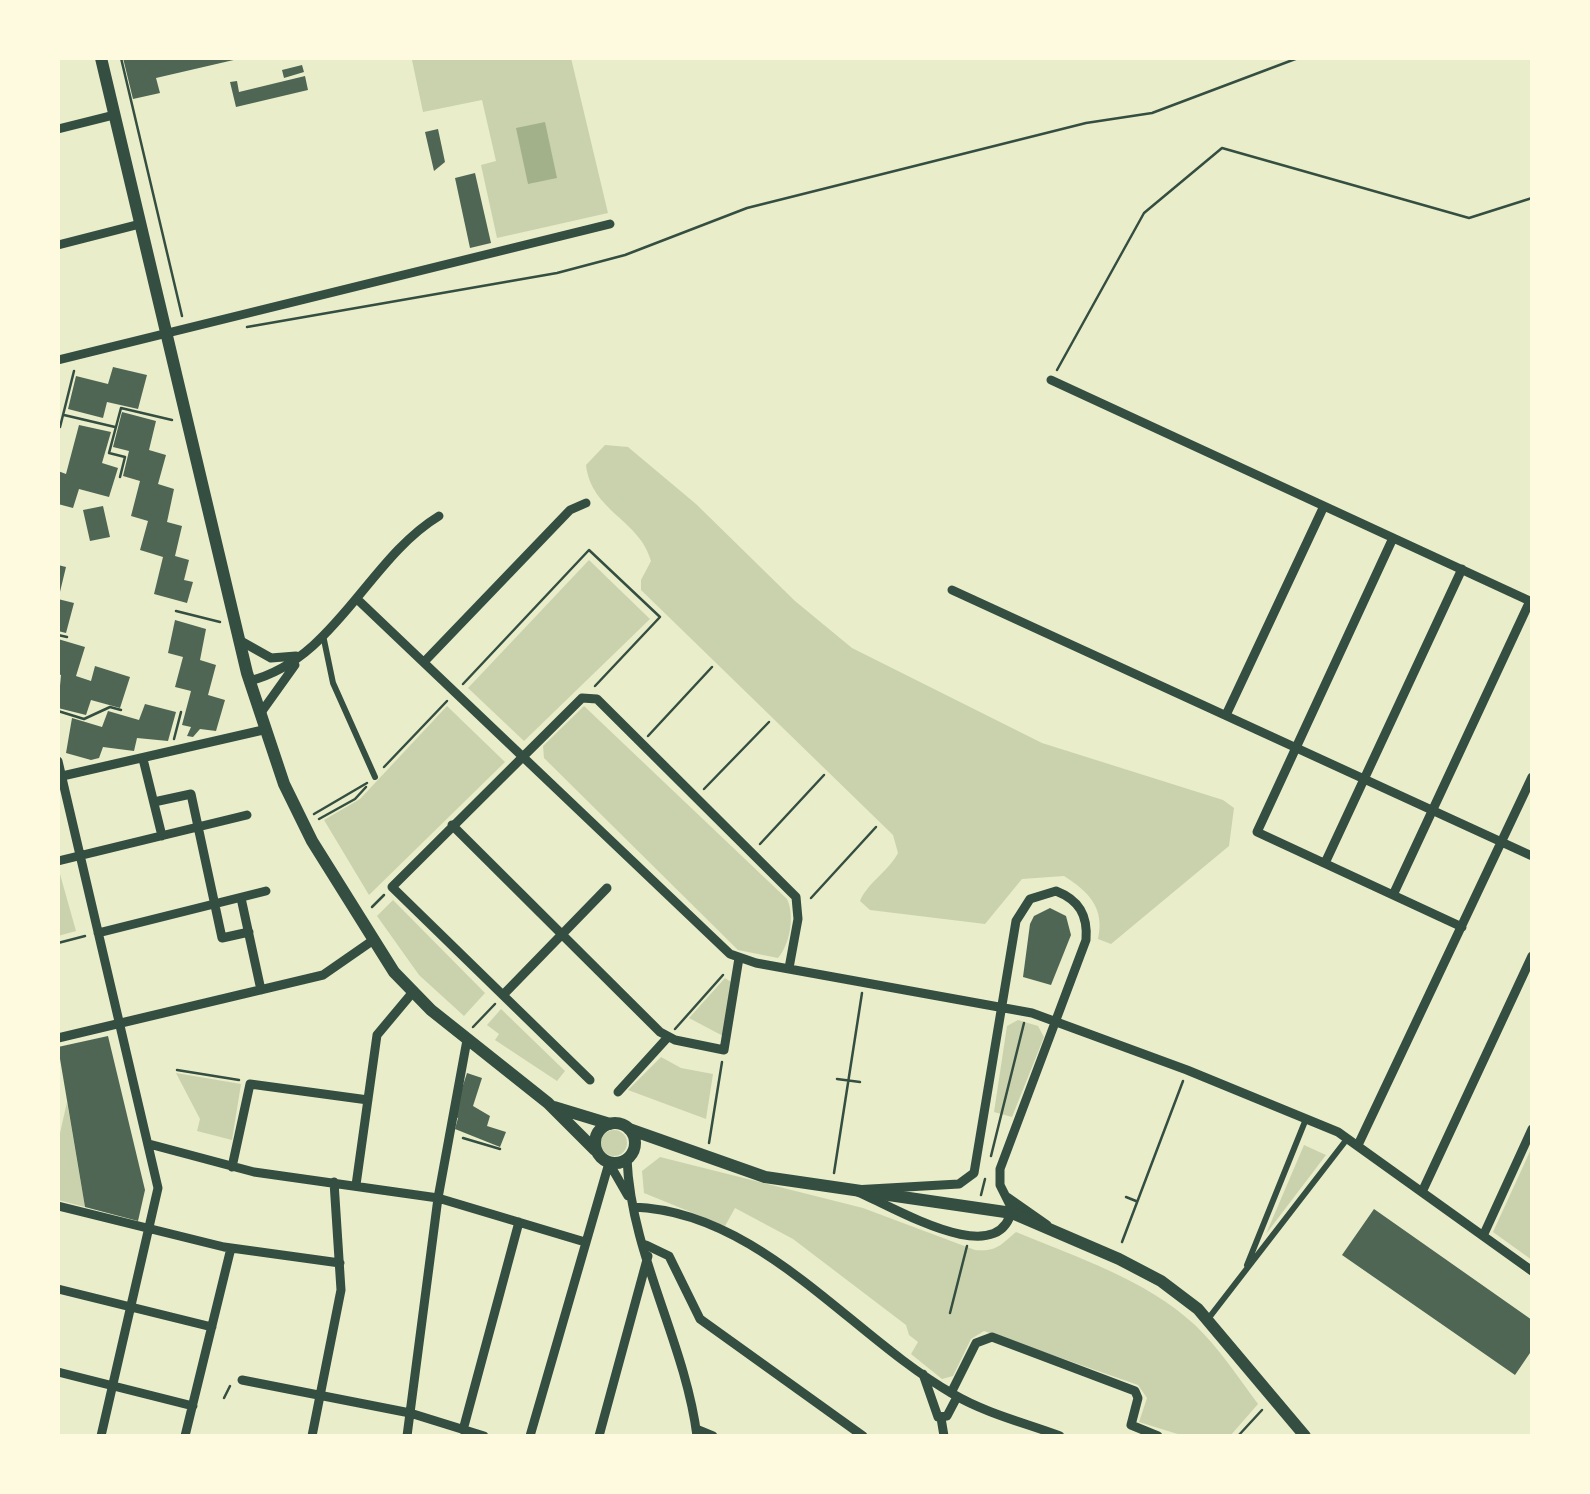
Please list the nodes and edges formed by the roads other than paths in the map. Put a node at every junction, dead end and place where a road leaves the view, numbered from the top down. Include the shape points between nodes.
1 (101, 58) edge
2 (114, 115) junction
3 (58, 129) edge
4 (140, 224) junction
5 (610, 224) dead end
6 (58, 244) edge
7 (167, 336) junction
8 (58, 360) edge
9 (1052, 380) road end
10 (586, 503) dead end
11 (1324, 506) junction
12 (439, 516) dead end
13 (1393, 538) junction
14 (1462, 569) junction
15 (952, 590) dead end
16 (356, 598) junction
17 (1532, 601) edge
18 (238, 633) junction
19 (323, 634) junction
20 (304, 654) junction
21 (424, 662) junction
22 (250, 682) junction
23 (1226, 715) junction
24 (261, 723) junction
25 (1297, 748) junction
26 (523, 753) junction
27 (143, 759) junction
28 (58, 760) edge
29 (59, 777) edge
30 (1532, 777) edge
31 (372, 779) road end
32 (1365, 779) junction
33 (154, 802) junction
34 (1433, 810) junction
35 (248, 815) dead end
36 (452, 826) junction
37 (198, 828) junction
38 (162, 836) junction
39 (1502, 842) junction
40 (80, 856) junction
41 (1532, 856) edge
42 (58, 861) edge
43 (1325, 863) junction
44 (607, 888) dead end
45 (266, 892) dead end
46 (1393, 895) junction
47 (241, 898) junction
48 (214, 904) junction
49 (1462, 928) junction
50 (249, 932) junction
51 (98, 933) junction
52 (563, 933) junction
53 (372, 941) junction
54 (1532, 956) edge
55 (739, 958) junction
56 (789, 968) junction
57 (261, 990) junction
58 (412, 992) junction
59 (503, 995) junction
60 (1003, 1007) junction
61 (1056, 1020) junction
62 (118, 1024) junction
63 (668, 1037) junction
64 (58, 1038) edge
65 (465, 1038) junction
66 (590, 1080) dead end
67 (618, 1092) dead end
68 (368, 1100) junction
69 (548, 1103) junction
70 (1306, 1118) junction
71 (610, 1124) junction
72 (1532, 1128) edge
73 (629, 1129) junction
74 (1348, 1138) junction
75 (149, 1144) junction
76 (1358, 1145) junction
77 (596, 1150) junction
78 (680, 1150) junction
79 (630, 1157) junction
80 (609, 1163) junction
81 (232, 1167) junction
82 (334, 1182) junction
83 (356, 1186) junction
84 (853, 1190) junction
85 (1422, 1192) junction
86 (1004, 1194) junction
87 (438, 1198) junction
88 (632, 1204) junction
89 (58, 1206) edge
90 (1012, 1213) junction
91 (519, 1222) junction
92 (151, 1228) junction
93 (1048, 1228) junction
94 (1483, 1236) junction
95 (585, 1242) junction
96 (231, 1248) junction
97 (647, 1249) junction
98 (340, 1264) junction
99 (1532, 1271) edge
100 (1243, 1275) junction
101 (58, 1289) edge
102 (132, 1307) junction
103 (1208, 1320) junction
104 (212, 1327) junction
105 (58, 1372) edge
106 (923, 1374) junction
107 (242, 1380) dead end
108 (112, 1386) junction
109 (954, 1395) junction
110 (320, 1396) junction
111 (192, 1406) junction
112 (410, 1413) junction
113 (941, 1418) junction
114 (1131, 1425) junction
115 (463, 1430) junction
116 (697, 1433) edge
117 (100, 1436) edge
118 (185, 1436) edge
119 (312, 1436) edge
120 (407, 1436) edge
121 (484, 1436) edge
122 (530, 1436) edge
123 (599, 1436) edge
124 (713, 1436) edge
125 (863, 1436) edge
126 (944, 1436) edge
127 (1060, 1436) edge
128 (1126, 1436) edge
129 (1158, 1436) edge
130 (1305, 1436) edge

1 - 2 main road
2 - 3 street
2 - 4 main road
4 - 6 street
4 - 7 main road
5 - 7 street
7 - 8 street
7 - 18 main road
9 - 11 street
10 - 21 street via 570,510
11 - 13 street
11 - 23 street
12 - 16 street
13 - 14 street
13 - 25 street
14 - 17 street
14 - 32 street
15 - 23 street
16 - 19 street
16 - 21 street
17 - 34 street
18 - 20 street via 271,658
18 - 22 main road
19 - 20 street
19 - 31 street via 334,683
20 - 22 street
20 - 24 street
21 - 26 street
22 - 24 main road
23 - 25 street
24 - 27 street
24 - 53 main road via 303,824
25 - 32 street
25 - 43 street via 1257,832
26 - 36 street
26 - 55 street
26 - 56 street via 590,696 796,897
27 - 29 street
27 - 33 street
28 - 29 street
29 - 40 street
30 - 39 street
32 - 34 street
32 - 43 street
33 - 37 street via 191,794
33 - 38 street
34 - 39 street
34 - 46 street
35 - 37 street
36 - 52 street
36 - 59 street via 392,887
37 - 38 street
37 - 48 street
38 - 40 street
39 - 41 street
39 - 49 street
40 - 42 street
40 - 51 street
43 - 46 street
44 - 52 street
45 - 47 street
46 - 49 street
47 - 48 street
47 - 50 street
48 - 50 street via 222,938
48 - 51 street
49 - 76 street
50 - 57 street
51 - 62 street
52 - 59 street
52 - 63 street
53 - 57 street via 329,973
53 - 58 main road
54 - 85 street
55 - 56 street
55 - 63 street via 724,1050
56 - 60 street
57 - 62 street
58 - 65 main road
58 - 68 street via 377,1035
59 - 66 street
60 - 61 street
60 - 61 street via 1020,910 1030,899 1056,891 1078,904 1087,926
60 - 84 street via 974,1173 959,1184
61 - 70 street
61 - 86 street via 1000,1169
62 - 64 street
62 - 75 street
63 - 67 street
65 - 69 main road
65 - 87 street
68 - 81 street via 248,1085
68 - 83 street
69 - 71 main road
69 - 77 main road
70 - 74 street
70 - 100 street
71 - 73 main road
71 - 77 main road via 598,1131
72 - 94 street
73 - 78 main road
73 - 79 main road via 635,1142
74 - 76 street
74 - 100 street
75 - 81 street
75 - 92 street via 158,1188
76 - 85 street
77 - 80 main road
78 - 79 main road via 657,1148
78 - 84 main road via 746,1172
79 - 80 main road
79 - 88 street
80 - 88 street
80 - 95 street
81 - 82 street
82 - 83 street
82 - 98 street
83 - 87 street
84 - 90 main road
84 - 90 street via 970,1238 1000,1233
85 - 94 street
86 - 90 street
86 - 93 street
87 - 91 street
87 - 112 street
88 - 97 street
88 - 106 street via 680,1216 760,1252
89 - 92 street
90 - 93 main road
91 - 95 street
91 - 115 street
92 - 96 street
92 - 102 street
93 - 103 main road via 1174,1290
94 - 99 street
95 - 122 street
96 - 98 street
96 - 104 street
97 - 116 street
97 - 123 street
97 - 125 street via 669,1256 696,1316
98 - 110 street via 340,1301
100 - 103 street
101 - 102 street
102 - 104 street
102 - 108 street
103 - 130 main road
104 - 111 street
105 - 108 street
106 - 109 street
106 - 113 street via 932,1410
107 - 110 street
108 - 111 street
108 - 117 street
109 - 113 street
109 - 114 street via 976,1343 988,1336 1135,1392
109 - 127 street
110 - 112 street
110 - 119 street
111 - 118 street
112 - 115 street
112 - 120 street
113 - 126 street
114 - 128 street
114 - 129 street
115 - 121 street
116 - 124 street

